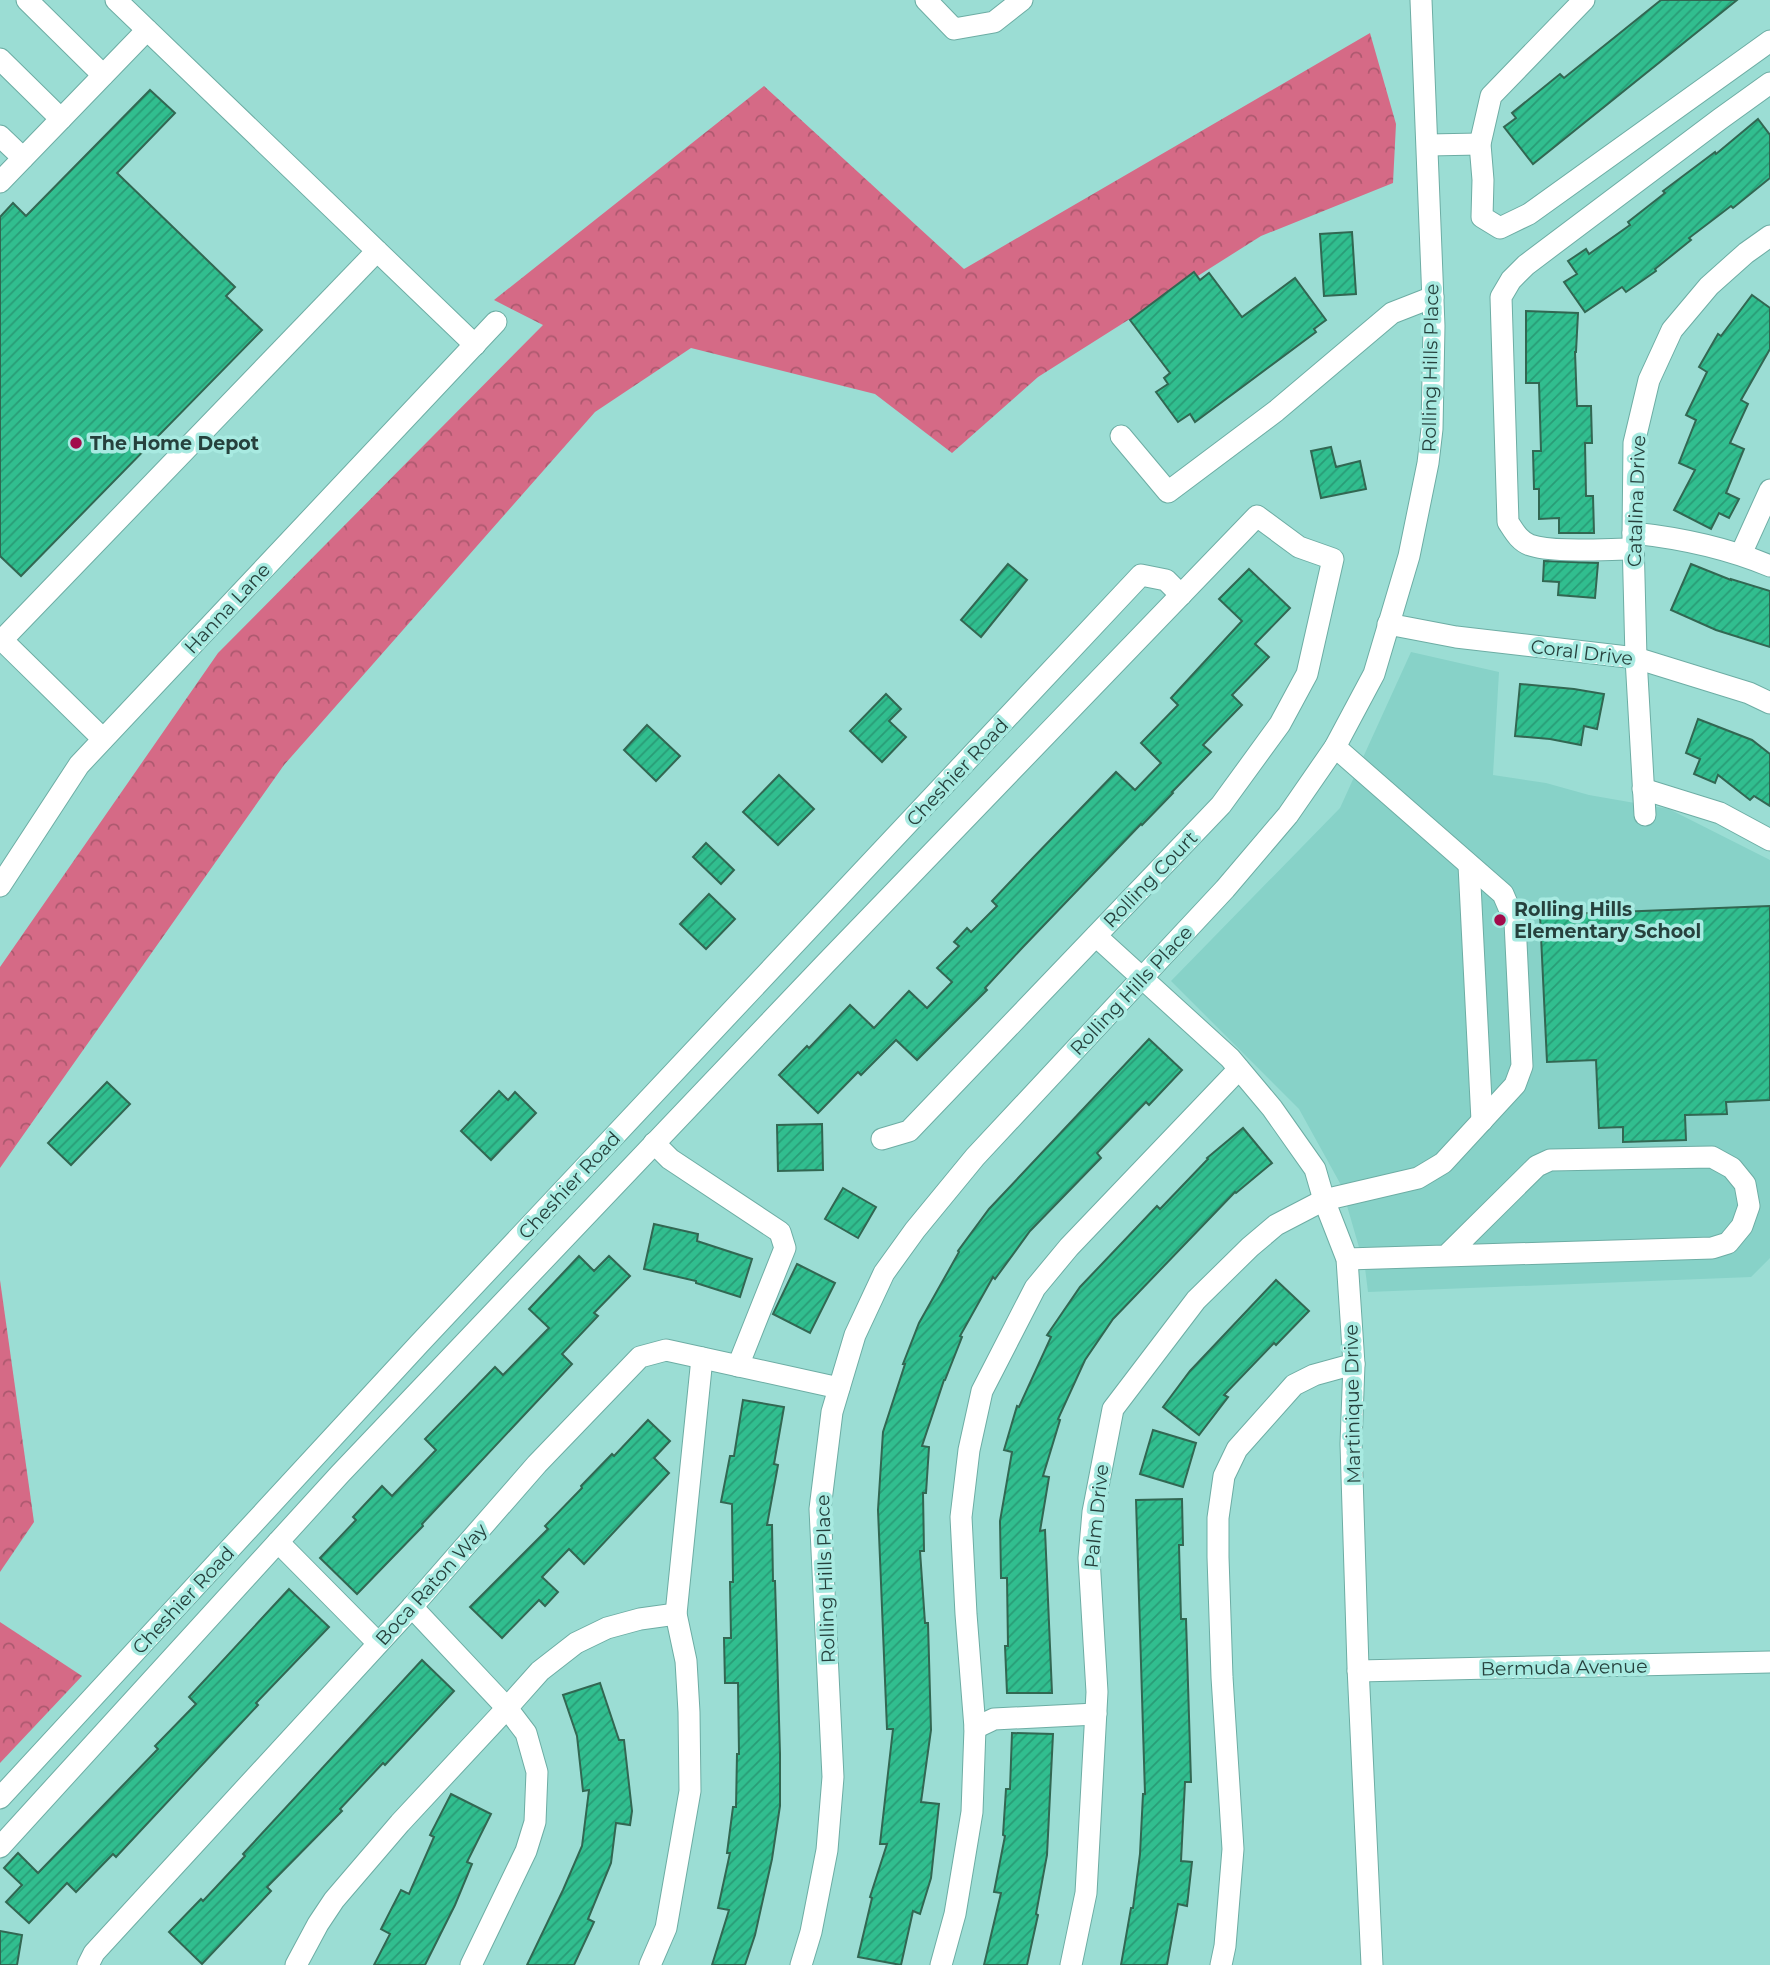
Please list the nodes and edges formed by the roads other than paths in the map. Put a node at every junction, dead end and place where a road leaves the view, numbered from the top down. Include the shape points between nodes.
1 (27, 0) edge
2 (116, 0) edge
3 (926, 0) edge
4 (1022, 0) edge
5 (1584, 0) edge
6 (1418, 3) edge
7 (147, 30) junction
8 (1770, 41) edge
9 (0, 59) edge
10 (103, 75) junction
11 (1770, 83) edge
12 (61, 119) junction
13 (0, 136) edge
14 (1480, 144) junction
15 (1428, 145) junction
16 (23, 158) junction
17 (0, 182) edge
18 (1770, 236) edge
19 (377, 251) junction
20 (1433, 297) junction
21 (496, 322) dead end
22 (475, 345) junction
23 (1121, 436) dead end
24 (1770, 490) edge
25 (1633, 541) junction
26 (1741, 554) junction
27 (1770, 566) edge
28 (1181, 595) junction
29 (1388, 624) junction
30 (1, 639) edge
31 (1636, 658) junction
32 (1770, 703) edge
33 (103, 739) junction
34 (1335, 747) junction
35 (1643, 789) junction
36 (1645, 815) dead end
37 (1770, 840) edge
38 (1469, 865) junction
39 (0, 886) edge
40 (1096, 936) junction
41 (1142, 978) junction
42 (1240, 1069) junction
43 (1482, 1121) junction
44 (882, 1139) dead end
45 (654, 1143) junction
46 (1324, 1200) junction
47 (1447, 1255) junction
48 (1347, 1259) junction
49 (702, 1358) junction
50 (1354, 1364) junction
51 (738, 1366) junction
52 (839, 1388) junction
53 (278, 1542) junction
54 (412, 1607) junction
55 (676, 1614) junction
56 (379, 1643) junction
57 (1770, 1662) edge
58 (1358, 1671) junction
59 (508, 1709) junction
60 (1096, 1714) junction
61 (975, 1728) junction
62 (0, 1798) edge
63 (0, 1847) edge
64 (88, 1965) edge
65 (296, 1965) edge
66 (471, 1965) edge
67 (650, 1965) edge
68 (802, 1965) edge
69 (941, 1965) edge
70 (1071, 1965) edge
71 (1221, 1965) edge
72 (1372, 1965) edge

1 - 10 street
2 - 7 street
3 - 4 street via 954,29 994,22
5 - 14 street via 1491,96
6 - 15 street, Rolling Hills Place
7 - 10 street
7 - 19 street
8 - 14 street via 1529,214 1500,228 1482,217
9 - 12 street
10 - 12 street
11 - 25 street via 1526,265 1501,297 1508,522 1518,538 1530,545 1555,549
12 - 16 street
13 - 16 street
14 - 15 street
15 - 20 street, Rolling Hills Place
16 - 17 street
18 - 25 street, Catalina Drive via 1702,295 1672,330 1649,380 1634,443
19 - 22 street
19 - 30 street
20 - 23 street via 1392,313 1276,411 1168,492
20 - 29 street, Rolling Hills Place via 1428,463 1409,556
21 - 22 street, Hanna Lane
22 - 33 street, Hanna Lane
24 - 26 street
25 - 26 street via 1661,536
25 - 31 street, Catalina Drive
26 - 27 street
28 - 40 street, Rolling Court via 1257,516 1299,547 1333,559 1307,674 1280,724 1221,805
28 - 45 street
28 - 62 street, Cheshier Road via 1166,580 1141,575
29 - 31 street, Coral Drive via 1456,637
29 - 34 street, Rolling Hills Place via 1374,674
30 - 33 street
31 - 32 street, Coral Drive
31 - 35 street, Catalina Drive
33 - 39 street, Hanna Lane via 79,765
34 - 38 street, Palm Drive
34 - 41 street, Rolling Hills Place via 1279,826
35 - 36 street, Catalina Drive
35 - 37 street via 1720,813
38 - 43 street
38 - 43 street, Palm Drive via 1503,894 1515,922 1522,1066 1515,1085
40 - 41 street, Martinique Drive
40 - 44 street, Rolling Court via 909,1131
41 - 42 street, Martinique Drive
41 - 52 street, Rolling Hills Place via 975,1157 915,1230 878,1285 855,1335
42 - 46 street, Martinique Drive via 1315,1168
42 - 61 street via 1035,1288 982,1391 961,1517
43 - 46 street, Palm Drive via 1443,1163 1418,1178
45 - 51 street via 670,1159 780,1232 785,1248
45 - 53 street
46 - 48 street, Martinique Drive
46 - 60 street, Palm Drive via 1276,1225 1205,1291 1113,1409 1088,1559
47 - 47 street via 1712,1248 1728,1243 1742,1226 1749,1206 1745,1184 1732,1168 1712,1157 1550,1160 1537,1166
47 - 48 street
48 - 50 street, Martinique Drive
49 - 51 street, Boca Raton Way
49 - 54 street, Boca Raton Way via 666,1350 640,1357 537,1464
49 - 55 street
50 - 58 street, Martinique Drive via 1351,1444
50 - 71 street via 1294,1385 1237,1449 1224,1476 1218,1557 1233,1849
51 - 52 street, Boca Raton Way
52 - 68 street, Rolling Hills Place via 820,1509 833,1777 827,1850
53 - 56 street
53 - 63 street
54 - 56 street, Boca Raton Way
54 - 59 street
55 - 59 street via 607,1628 576,1643 540,1671
55 - 67 street via 685,1661 690,1791 666,1927
56 - 64 street, Boca Raton Way via 94,1953
57 - 58 street, Bermuda Avenue
58 - 72 street, Martinique Drive
59 - 65 street via 334,1900
59 - 66 street via 526,1733 537,1772 535,1822 526,1851
60 - 61 street via 994,1719
60 - 70 street, Palm Drive via 1086,1893
61 - 69 street via 972,1812 955,1914

